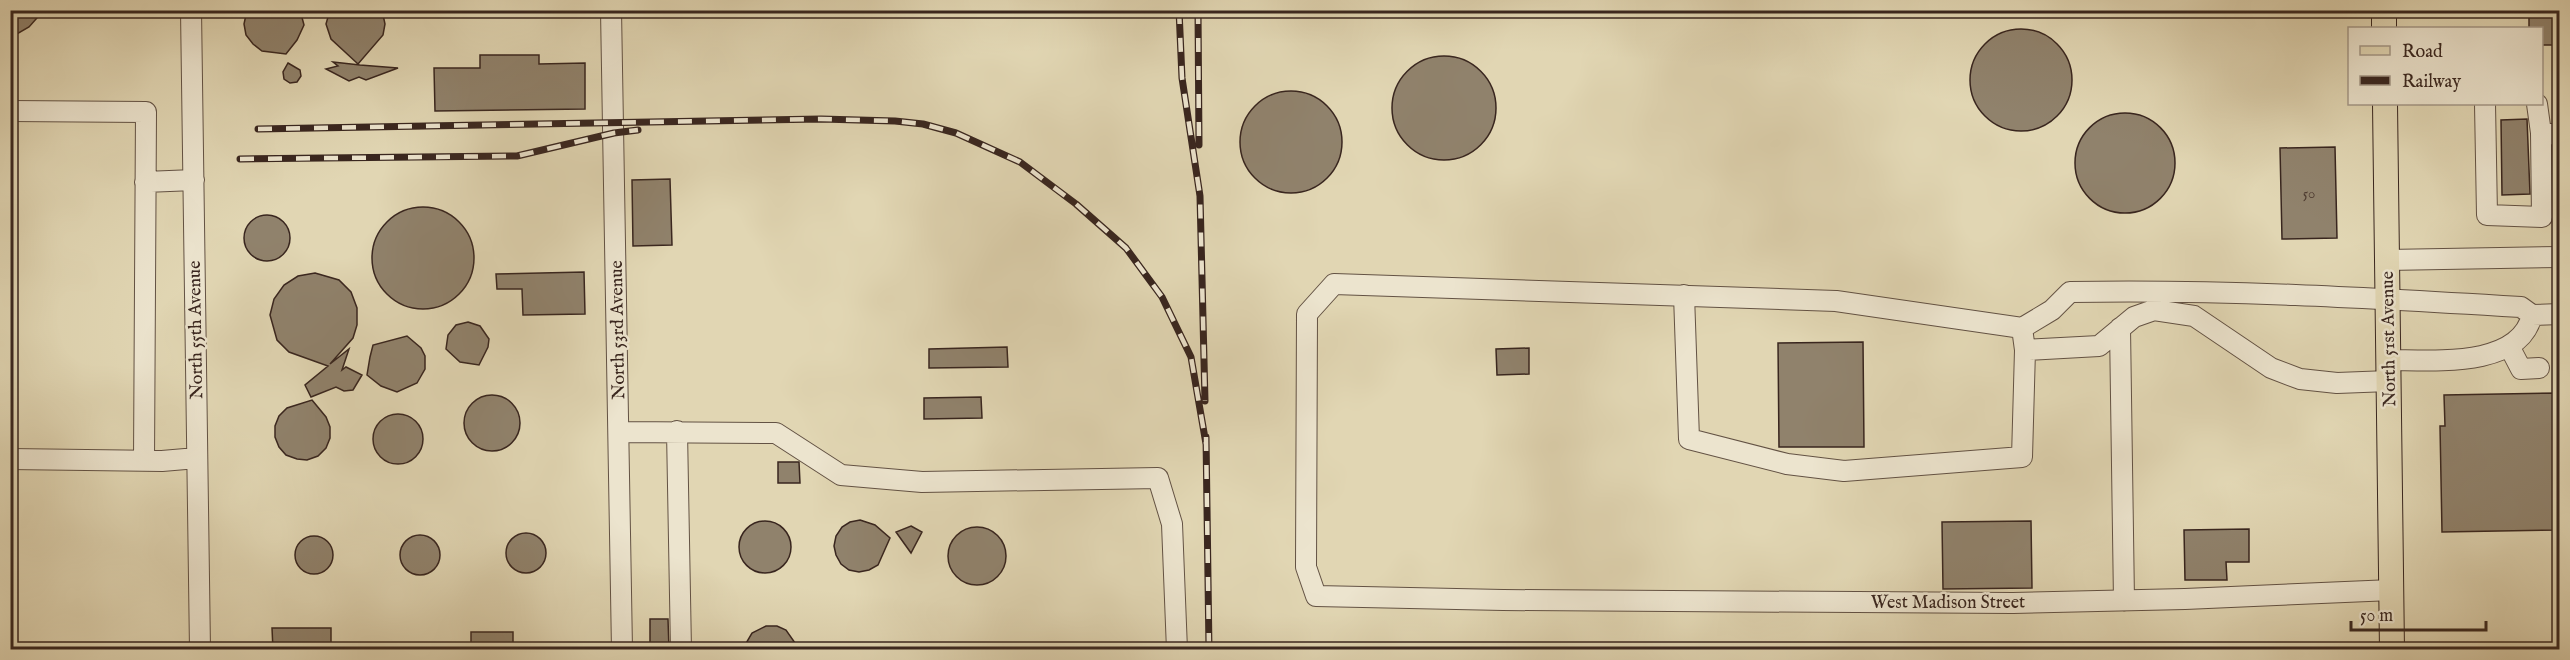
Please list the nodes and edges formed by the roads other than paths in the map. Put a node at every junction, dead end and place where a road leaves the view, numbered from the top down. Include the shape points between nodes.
1 (191, 10) edge
2 (611, 10) edge
3 (2384, 10) edge
4 (2384, 27) edge
5 (2385, 105) edge
6 (2485, 105) edge
7 (2537, 105) edge
8 (10, 111) edge
9 (2550, 134) edge
10 (194, 180) junction
11 (146, 182) junction
12 (2559, 258) edge
13 (2387, 261) junction
14 (1684, 295) junction
15 (2388, 299) junction
16 (2559, 314) edge
17 (2532, 315) junction
18 (2022, 327) junction
19 (2120, 328) junction
20 (2509, 346) junction
21 (2025, 350) junction
22 (2539, 368) dead end
23 (2389, 371) junction
24 (619, 432) junction
25 (677, 432) junction
26 (197, 458) junction
27 (10, 459) edge
28 (144, 460) junction
29 (2391, 582) junction
30 (2124, 601) junction
31 (200, 650) edge
32 (622, 650) edge
33 (681, 650) edge
34 (1177, 650) edge
35 (2392, 650) edge

1 - 10 street, North 55th Avenue
2 - 24 street, North 53rd Avenue
3 - 4 main road
5 - 13 main road, North 51st Avenue
6 - 9 street via 2487,215 2542,217
7 - 9 street
8 - 11 street via 146,112
10 - 11 street
10 - 26 street, North 55th Avenue
11 - 28 street
12 - 13 street
13 - 15 main road, North 51st Avenue
14 - 18 street via 1836,301
14 - 21 street via 1689,439 1787,464 1844,471 2022,457
14 - 30 street, West Madison Street via 1334,284 1307,314 1306,567 1316,596
15 - 17 street via 2521,306
15 - 18 street via 2070,292 2052,310
15 - 23 main road, North 51st Avenue
16 - 17 street
17 - 20 street via 2525,334
18 - 21 street
19 - 21 street via 2099,346
19 - 23 street via 2134,316 2154,310 2194,315 2271,368 2300,379 2337,383
19 - 30 street
20 - 22 street via 2521,369
20 - 23 street via 2466,359
23 - 29 main road, North 51st Avenue
24 - 25 street
24 - 32 street, North 53rd Avenue
25 - 33 street
25 - 34 street via 776,433 841,475 922,482 1158,478 1172,524
26 - 28 street
26 - 31 street, North 55th Avenue
27 - 28 street
29 - 30 street, West Madison Street
29 - 35 main road, North 51st Avenue

